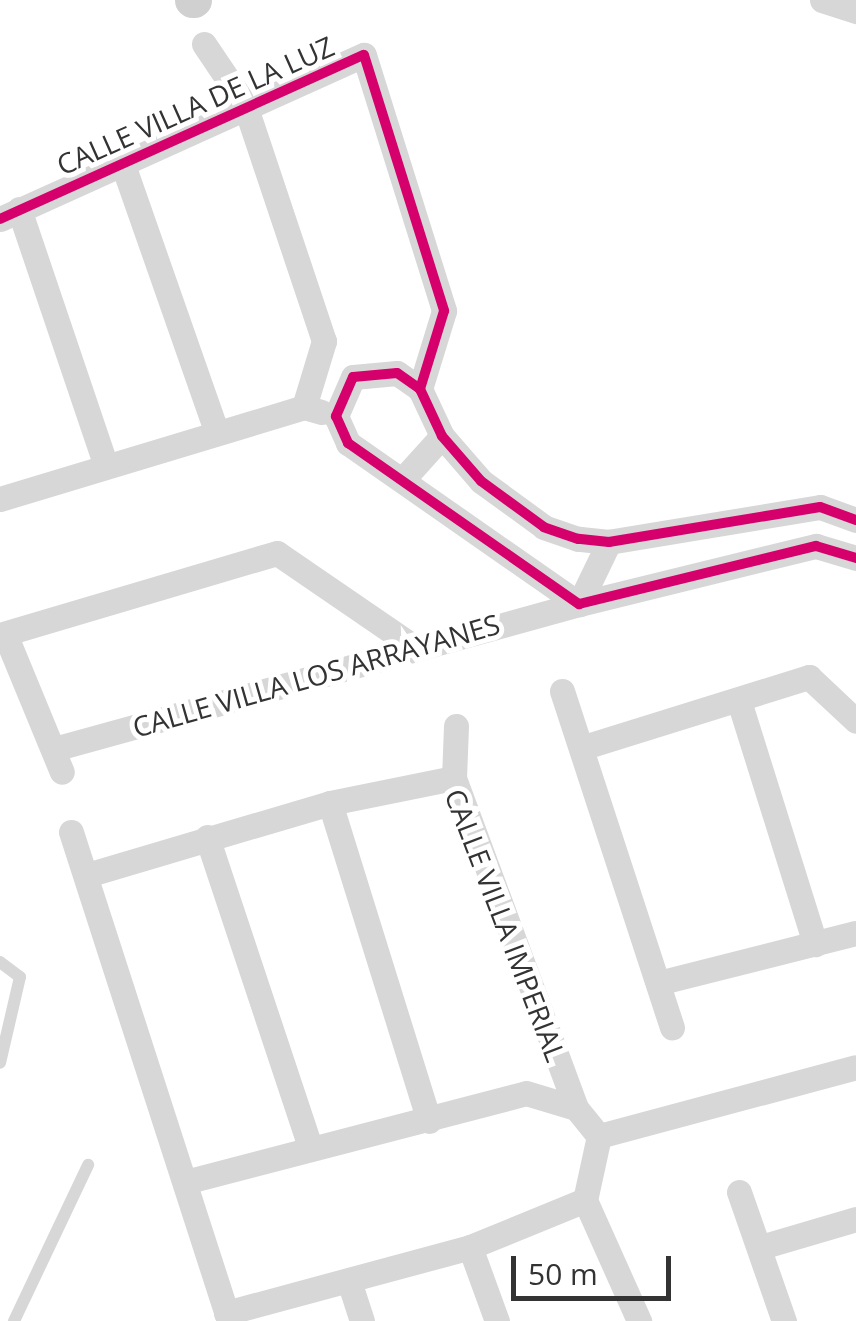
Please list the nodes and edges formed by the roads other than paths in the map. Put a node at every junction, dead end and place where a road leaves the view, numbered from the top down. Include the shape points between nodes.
1 (822, 0) edge
2 (856, 11) edge
3 (204, 44) dead end
4 (245, 105) junction
5 (122, 162) junction
6 (10, 214) edge
7 (420, 389) junction
8 (304, 407) junction
9 (336, 416) junction
10 (217, 433) junction
11 (442, 436) junction
12 (106, 466) junction
13 (404, 477) junction
14 (0, 499) edge
15 (856, 520) edge
16 (609, 542) junction
17 (856, 558) edge
18 (579, 604) junction
19 (2, 634) edge
20 (412, 646) junction
21 (562, 691) dead end
22 (739, 702) junction
23 (856, 721) edge
24 (456, 726) dead end
25 (581, 748) junction
26 (454, 778) junction
27 (330, 803) junction
28 (71, 832) dead end
29 (207, 836) junction
30 (87, 874) junction
31 (856, 933) edge
32 (815, 944) junction
33 (0, 962) edge
34 (658, 984) junction
35 (672, 1027) dead end
36 (0, 1063) edge
37 (856, 1067) edge
38 (576, 1108) junction
39 (430, 1121) junction
40 (599, 1136) junction
41 (310, 1148) junction
42 (88, 1165) dead end
43 (184, 1182) junction
44 (740, 1192) dead end
45 (585, 1200) junction
46 (856, 1220) edge
47 (470, 1247) junction
48 (761, 1247) junction
49 (349, 1282) junction
50 (228, 1317) edge
51 (14, 1321) edge
52 (362, 1321) edge
53 (497, 1321) edge
54 (639, 1321) edge
55 (784, 1321) edge

1 - 2 street
3 - 4 street
4 - 5 street, CALLE VILLA DE LA LUZ
4 - 7 street, CALLE VILLA DE LA LUZ via 364,55 444,312
4 - 8 street via 324,342
5 - 6 street, CALLE VILLA DE LA LUZ
5 - 10 street
6 - 12 street
7 - 9 street via 398,373 354,378
7 - 11 street
8 - 9 street
8 - 10 street
9 - 13 street via 348,443
10 - 12 street
11 - 13 street
11 - 16 street via 544,527
12 - 14 street
13 - 18 street
15 - 16 street via 820,507
16 - 18 street
17 - 18 street, CALLE VILLA LOS ARRAYANES via 816,546
18 - 20 street, CALLE VILLA LOS ARRAYANES
19 - 20 street via 277,553
19 - 20 street, CALLE VILLA LOS ARRAYANES via 58,760
21 - 25 street
22 - 23 street via 810,677
22 - 25 street
22 - 32 street
24 - 26 street
25 - 34 street
26 - 27 street, CALLE VILLA IMPERIAL
26 - 38 street, CALLE VILLA IMPERIAL
27 - 29 street, CALLE VILLA IMPERIAL
27 - 39 street
28 - 30 street
29 - 30 street, CALLE VILLA IMPERIAL
29 - 41 street
30 - 43 street
31 - 32 street
32 - 34 street
33 - 36 lane via 20,977
34 - 35 street
37 - 40 street
38 - 39 street via 526,1094
38 - 40 street, CALLE VILLA IMPERIAL
39 - 41 street
40 - 45 street
41 - 43 street
42 - 51 lane
43 - 50 street
44 - 48 street
45 - 47 street
45 - 54 street
46 - 48 street
47 - 49 street
47 - 53 street
48 - 55 street
49 - 50 street
49 - 52 street

